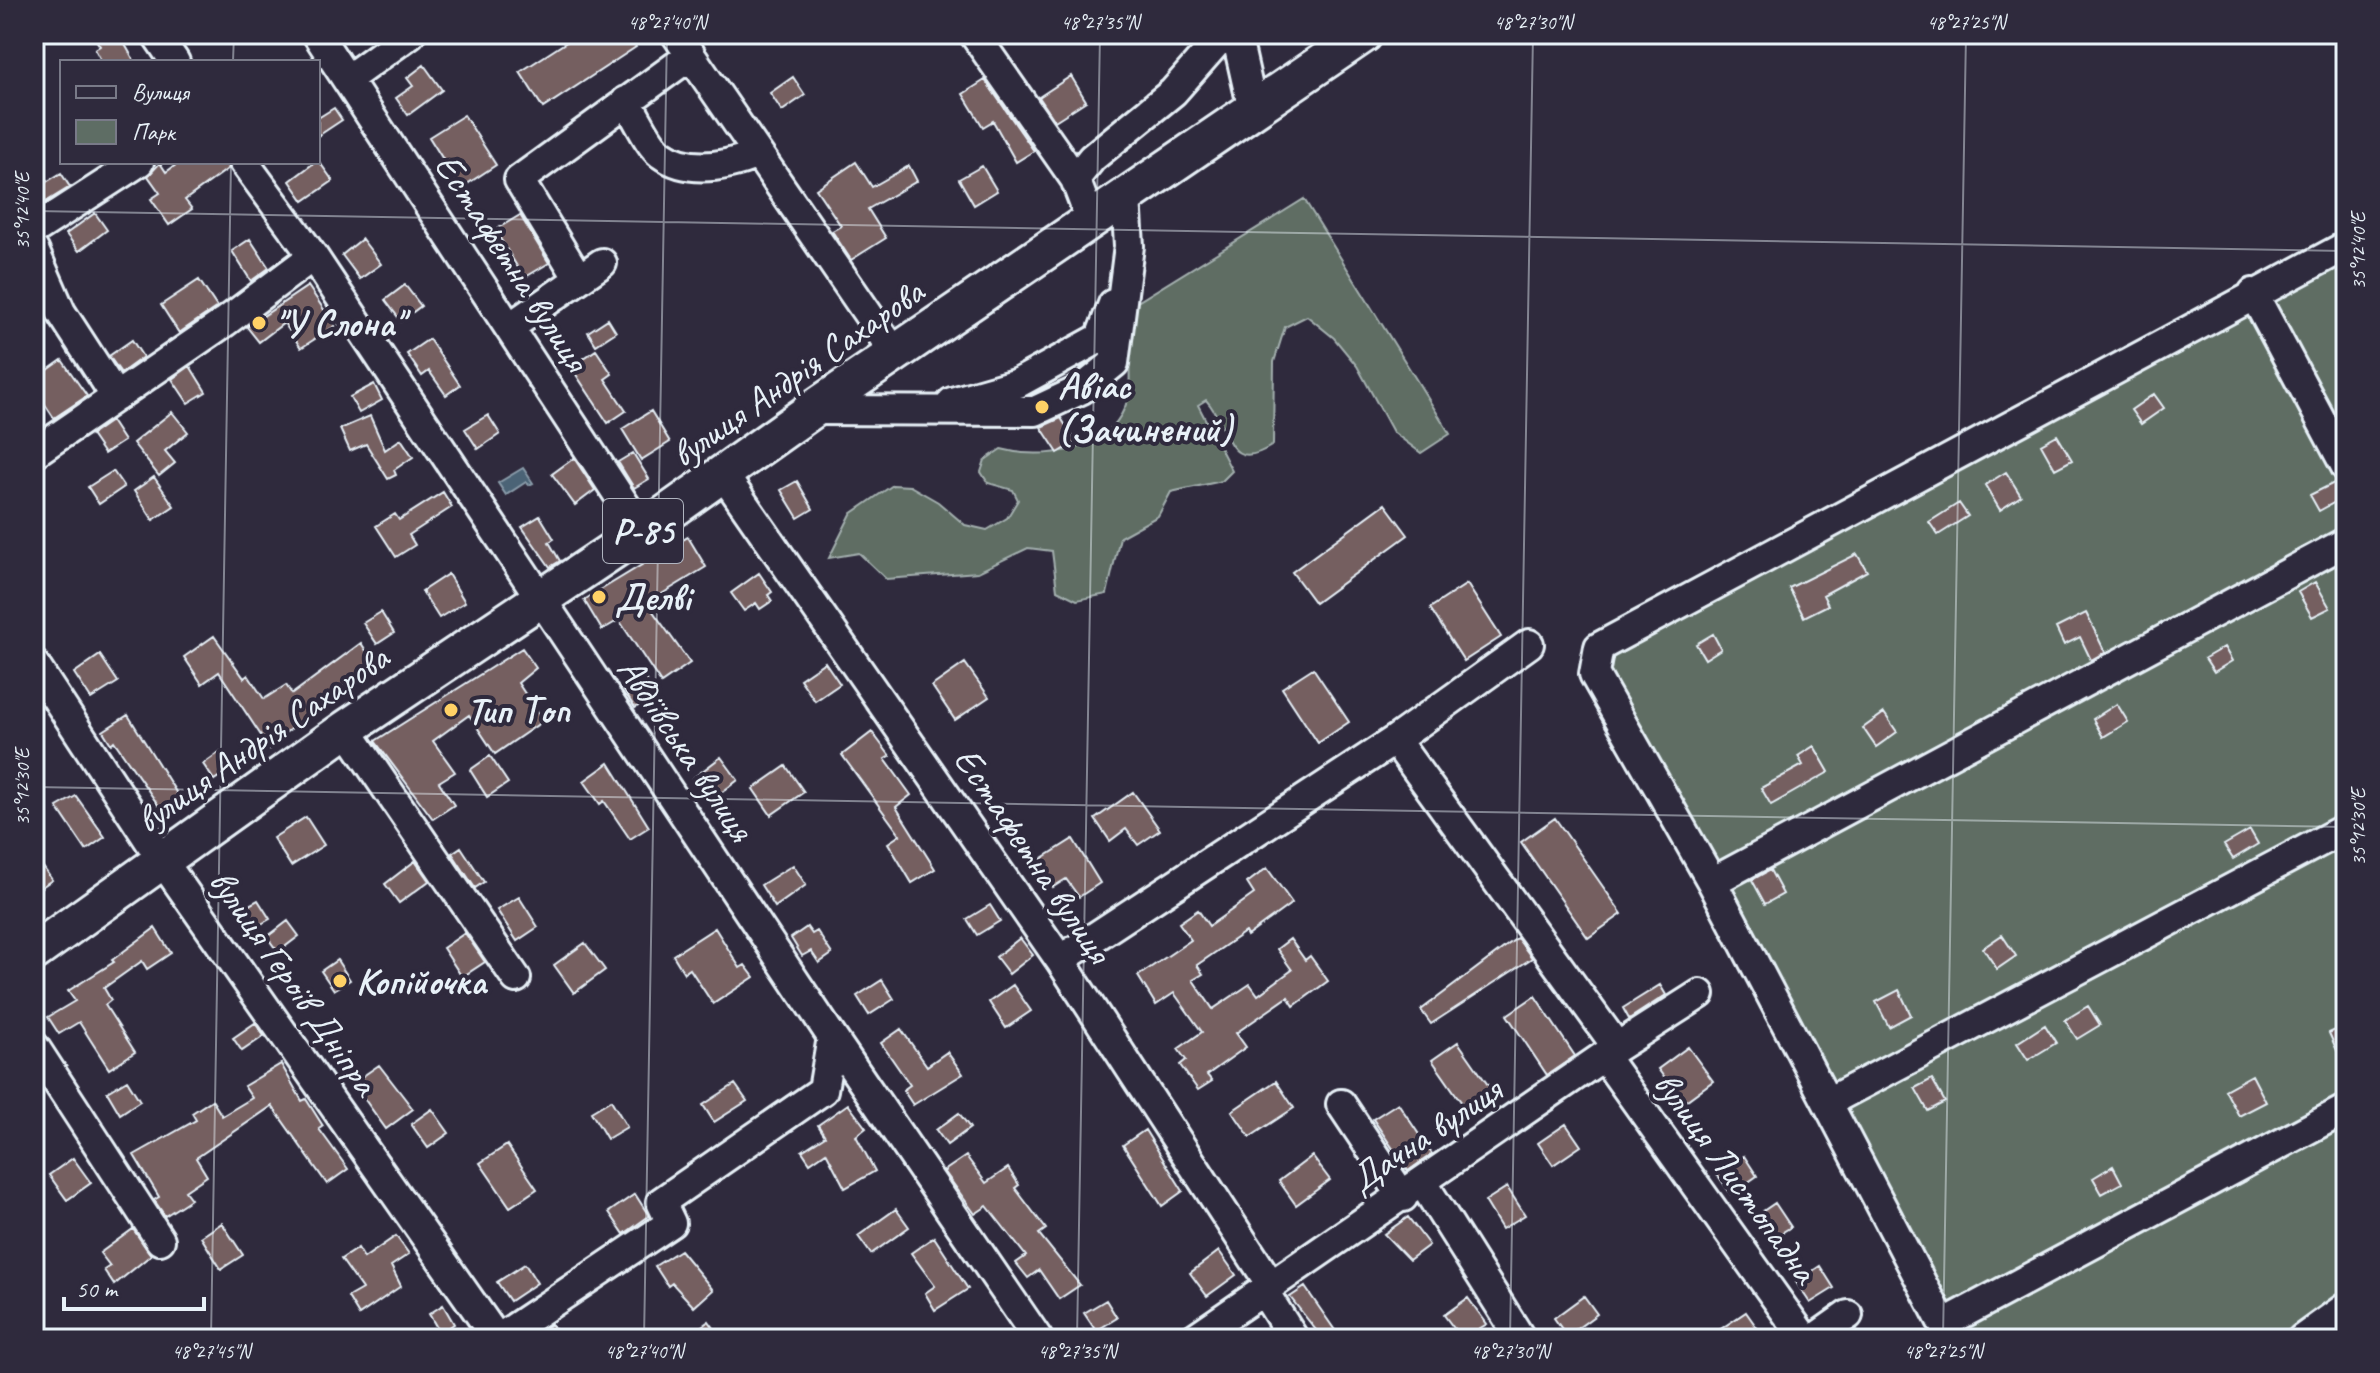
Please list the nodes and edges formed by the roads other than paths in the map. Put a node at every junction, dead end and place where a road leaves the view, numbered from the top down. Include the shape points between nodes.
1 (156, 34) edge
2 (317, 34) edge
3 (410, 34) edge
4 (974, 34) edge
5 (1224, 34) edge
6 (1236, 34) edge
7 (1364, 34) edge
8 (684, 45) edge
9 (174, 60) edge
10 (349, 78) junction
11 (626, 101) junction
12 (1253, 110) junction
13 (758, 154) junction
14 (136, 164) edge
15 (245, 164) edge
16 (1075, 179) junction
17 (1126, 197) junction
18 (1091, 221) junction
19 (34, 230) edge
20 (2346, 246) edge
21 (34, 250) edge
22 (313, 256) junction
23 (602, 263) dead end
24 (579, 279) junction
25 (2253, 293) junction
26 (510, 327) junction
27 (896, 355) junction
28 (116, 397) junction
29 (812, 410) junction
30 (34, 453) edge
31 (2346, 467) edge
32 (723, 474) junction
33 (642, 531) junction
34 (2346, 542) edge
35 (540, 597) junction
36 (1529, 644) dead end
37 (34, 664) edge
38 (346, 729) junction
39 (1395, 740) junction
40 (2346, 828) edge
41 (162, 860) junction
42 (1712, 882) junction
43 (34, 952) edge
44 (1060, 960) junction
45 (516, 978) dead end
46 (1700, 994) dead end
47 (832, 1037) junction
48 (34, 1046) edge
49 (1611, 1053) junction
50 (823, 1090) junction
51 (871, 1096) junction
52 (1828, 1102) junction
53 (1341, 1104) dead end
54 (2346, 1109) edge
55 (1413, 1190) junction
56 (160, 1240) dead end
57 (1267, 1288) junction
58 (2346, 1307) edge
59 (1848, 1315) dead end
60 (1947, 1332) edge
61 (490, 1336) edge
62 (1038, 1339) edge
63 (1193, 1339) edge
64 (1294, 1339) edge
65 (1521, 1339) edge
66 (1805, 1339) edge
67 (1814, 1339) edge
68 (2302, 1339) edge

1 - 9 street
2 - 10 street, Естафетна вулиця
3 - 10 street
4 - 16 street
5 - 16 street via 1173,92 1092,158
6 - 12 street
7 - 12 main road, Р-85
8 - 11 street
8 - 13 street
10 - 26 street, Естафетна вулиця
11 - 13 street via 660,153 691,167 738,162
11 - 24 street via 519,180
12 - 17 main road, вулиця Андрія Сахарова / Р-85
13 - 27 street
14 - 19 street
15 - 22 street, Авдіївська вулиця
16 - 18 street
17 - 18 main road, вулиця Андрія Сахарова / Р-85
17 - 29 street via 1129,246 1114,363 1093,380 1035,411
18 - 27 main road, вулиця Андрія Сахарова / Р-85
20 - 25 street
21 - 28 street via 61,312
22 - 28 street
22 - 35 street, Авдіївська вулиця
23 - 24 street
24 - 26 street
25 - 31 street
25 - 42 street via 1599,647 1594,674
26 - 33 street, Естафетна вулиця
27 - 29 main road, вулиця Андрія Сахарова / Р-85
28 - 30 street
29 - 32 main road, вулиця Андрія Сахарова / Р-85
32 - 33 main road, вулиця Андрія Сахарова / Р-85
32 - 44 street, Естафетна вулиця
33 - 35 main road, вулиця Андрія Сахарова / Р-85
34 - 42 street
35 - 38 main road, вулиця Андрія Сахарова / Р-85
35 - 47 street, Авдіївська вулиця
36 - 39 street
37 - 41 street, вулиця Героїв Дніпра
38 - 41 main road, вулиця Андрія Сахарова / Р-85
38 - 45 street
39 - 44 street
39 - 49 street, вулиця Листопадна
40 - 52 street
41 - 43 main road, вулиця Андрія Сахарова / Р-85
41 - 61 street, вулиця Героїв Дніпра
42 - 52 street
44 - 57 street, Естафетна вулиця
46 - 49 street, Дачна вулиця
47 - 50 street
47 - 51 street, Авдіївська вулиця
48 - 56 street
49 - 55 street, Дачна вулиця
49 - 66 street, вулиця Листопадна
50 - 51 street
50 - 61 street via 661,1202 671,1223
51 - 62 street, Авдіївська вулиця
52 - 60 street
53 - 55 street
54 - 60 street
55 - 57 street, Дачна вулиця
55 - 65 street
57 - 63 street, Дачна вулиця
57 - 64 street, Естафетна вулиця
58 - 68 street
59 - 67 street

